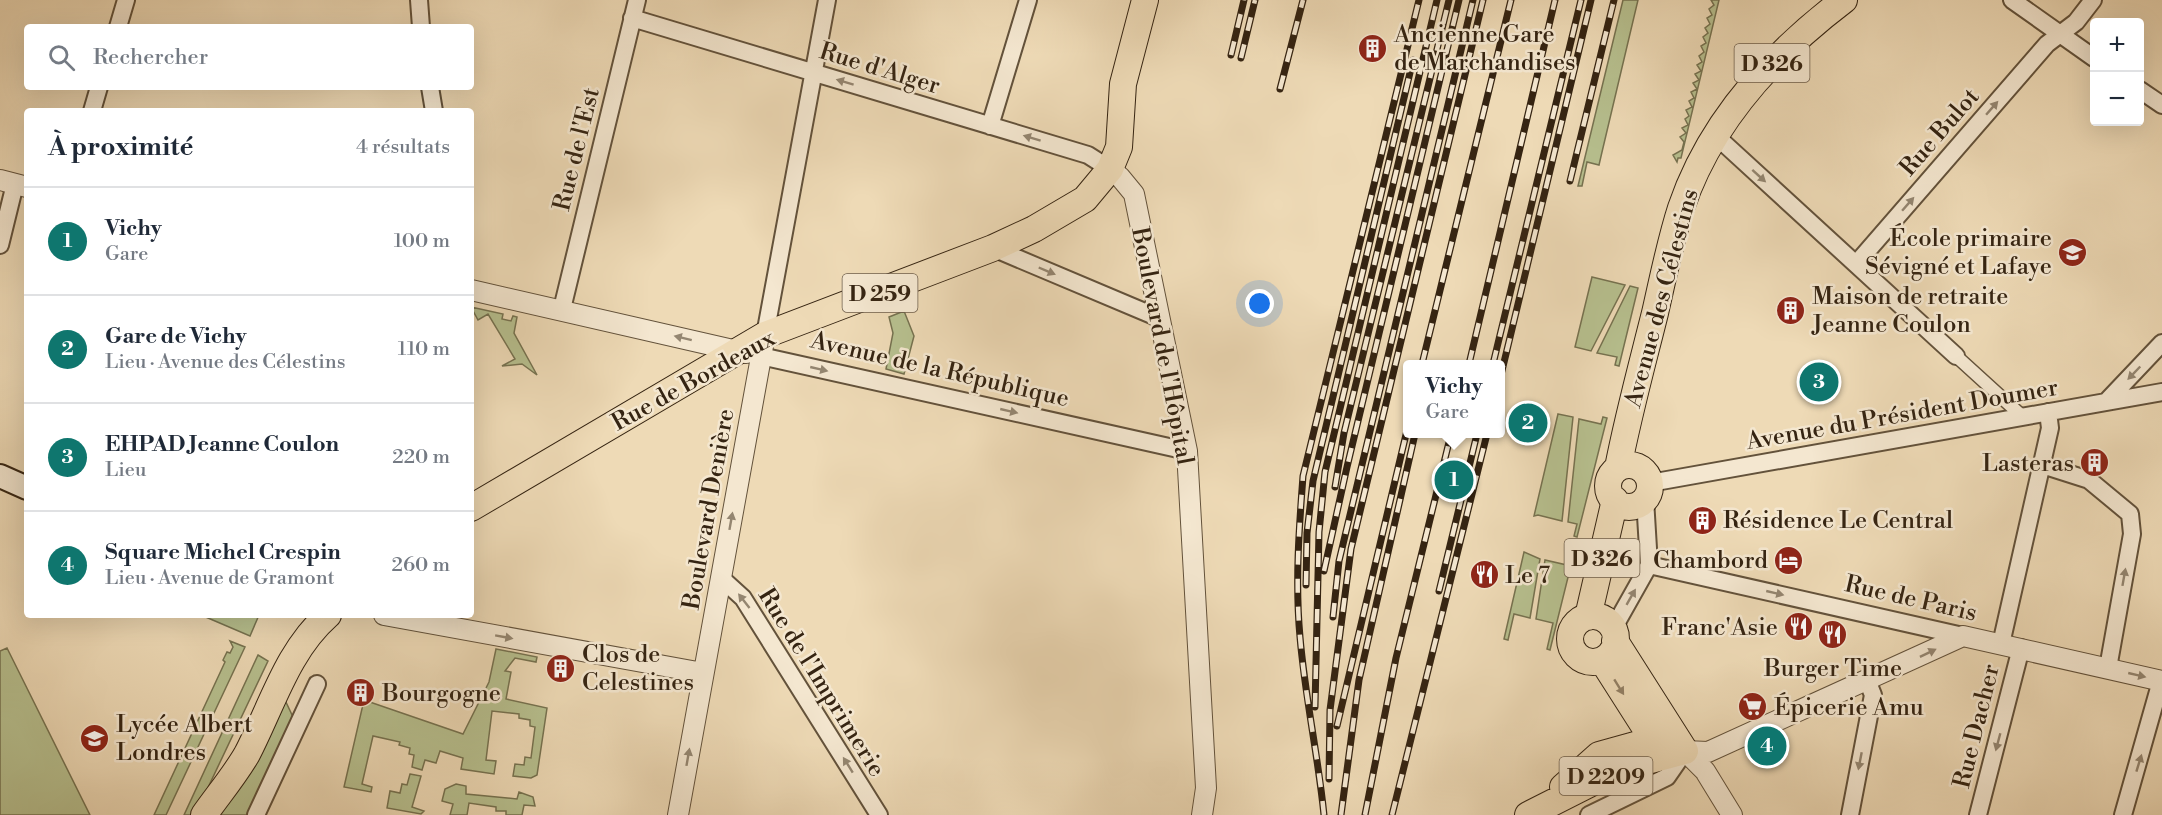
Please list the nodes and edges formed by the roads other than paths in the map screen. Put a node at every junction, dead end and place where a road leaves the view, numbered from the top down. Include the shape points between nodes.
1 (126, 0) edge
2 (418, 0) edge
3 (637, 0) edge
4 (827, 0) edge
5 (1028, 0) edge
6 (1145, 0) edge
7 (2012, 0) edge
8 (2093, 0) edge
9 (1842, 1) edge
10 (632, 18) junction
11 (119, 24) edge
12 (421, 24) edge
13 (2060, 33) junction
14 (2090, 55) edge
15 (814, 73) junction
16 (98, 90) edge
17 (430, 90) edge
18 (2144, 93) edge
19 (2162, 105) edge
20 (93, 108) edge
21 (434, 108) edge
22 (990, 126) junction
23 (1716, 136) junction
24 (1110, 169) junction
25 (14, 184) edge
26 (0, 245) edge
27 (993, 248) junction
28 (1856, 264) junction
29 (474, 291) edge
30 (562, 309) junction
31 (1159, 318) junction
32 (2162, 343) edge
33 (755, 348) junction
34 (1956, 356) joint
35 (2162, 392) edge
36 (2106, 402) junction
37 (2048, 412) junction
38 (2023, 417) junction
39 (1187, 451) junction
40 (2042, 465) junction
41 (0, 476) edge
42 (24, 487) edge
43 (1632, 487) junction
44 (474, 506) edge
45 (1649, 565) junction
46 (721, 578) junction
47 (400, 618) edge
48 (305, 621) edge
49 (1604, 633) junction
50 (1963, 636) junction
51 (2001, 644) junction
52 (2021, 648) junction
53 (2108, 668) junction
54 (704, 674) junction
55 (1867, 680) junction
56 (2162, 681) edge
57 (317, 684) dead end
58 (1653, 740) junction
59 (1685, 751) junction
60 (1531, 814) edge
61 (1729, 814) edge
62 (204, 815) edge
63 (256, 815) edge
64 (678, 815) edge
65 (879, 815) edge
66 (1202, 815) edge
67 (1590, 815) edge
68 (1850, 815) edge
69 (1978, 815) edge
70 (2123, 815) edge

1 - 11 street
2 - 12 street
3 - 10 street, Rue de l'Est
4 - 15 street, Boulevard Denière
5 - 22 street
6 - 24 main road via 1123,84 1119,147
7 - 13 street
8 - 13 street, Rue Bulot via 2076,22
9 - 23 main road, Avenue des Célestins / D 326 via 1777,57
10 - 15 street, Rue d'Alger
10 - 30 street, Rue de l'Est
13 - 14 street
28 -> 13 street, Rue Bulot
22 -> 15 street, Rue d'Alger
15 - 33 street, Boulevard Denière
16 - 20 street
17 - 21 street
18 - 19 street
24 -> 22 street, Rue d'Alger via 1088,155
23 -> 28 street
23 - 43 main road, Avenue des Célestins / D 326 via 1681,208 1624,438
24 - 27 main road, Rue de Bordeaux / D 259 via 1085,199
24 - 31 street, Boulevard de l'Hôpital via 1134,194
25 - 26 street
27 -> 31 street
27 - 33 main road, Rue de Bordeaux / D 259
28 - 34 street
29 - 30 street, Avenue de la République
33 -> 30 street, Avenue de la République
31 - 39 street, Boulevard de l'Hôpital
32 -> 36 street
33 -> 39 street, Avenue de la République
33 - 44 main road, Rue de Bordeaux
46 -> 33 street, Boulevard Denière
34 - 38 street
35 - 36 street, Avenue du Président Doumer
36 - 37 street, Avenue du Président Doumer
37 - 38 street, Avenue du Président Doumer
37 - 40 street via 2050,428
38 - 43 street, Avenue du Président Doumer
39 - 66 street, Boulevard de l'Hôpital via 1206,788
40 - 51 street
53 -> 40 street via 2132,534 2130,514 2089,480
41 - 42 main road
43 - 45 street
43 - 49 main road, D 326
49 -> 45 street
45 -> 50 street, Rue de Paris
46 - 54 street, Boulevard Denière
65 -> 46 street, Rue de l'Imprimerie via 743,597
47 -> 54 street
48 - 62 main road via 290,663 246,756
49 -> 58 main road
49 - 59 main road
50 - 51 street, Rue de Paris
55 -> 50 street
51 - 52 street, Rue de Paris
52 - 53 street, Rue de Paris
52 -> 69 street, Rue Dacher
53 -> 56 street, Rue de Paris
64 -> 54 street, Boulevard Denière
55 - 59 street via 1708,752
55 -> 68 street via 1873,695
70 -> 56 street
57 - 63 street
58 - 59 main road
58 - 60 main road, D 2209 via 1599,755
59 - 60 main road, D 2209 via 1621,768
59 - 61 street via 1705,771
59 - 67 street via 1667,777

